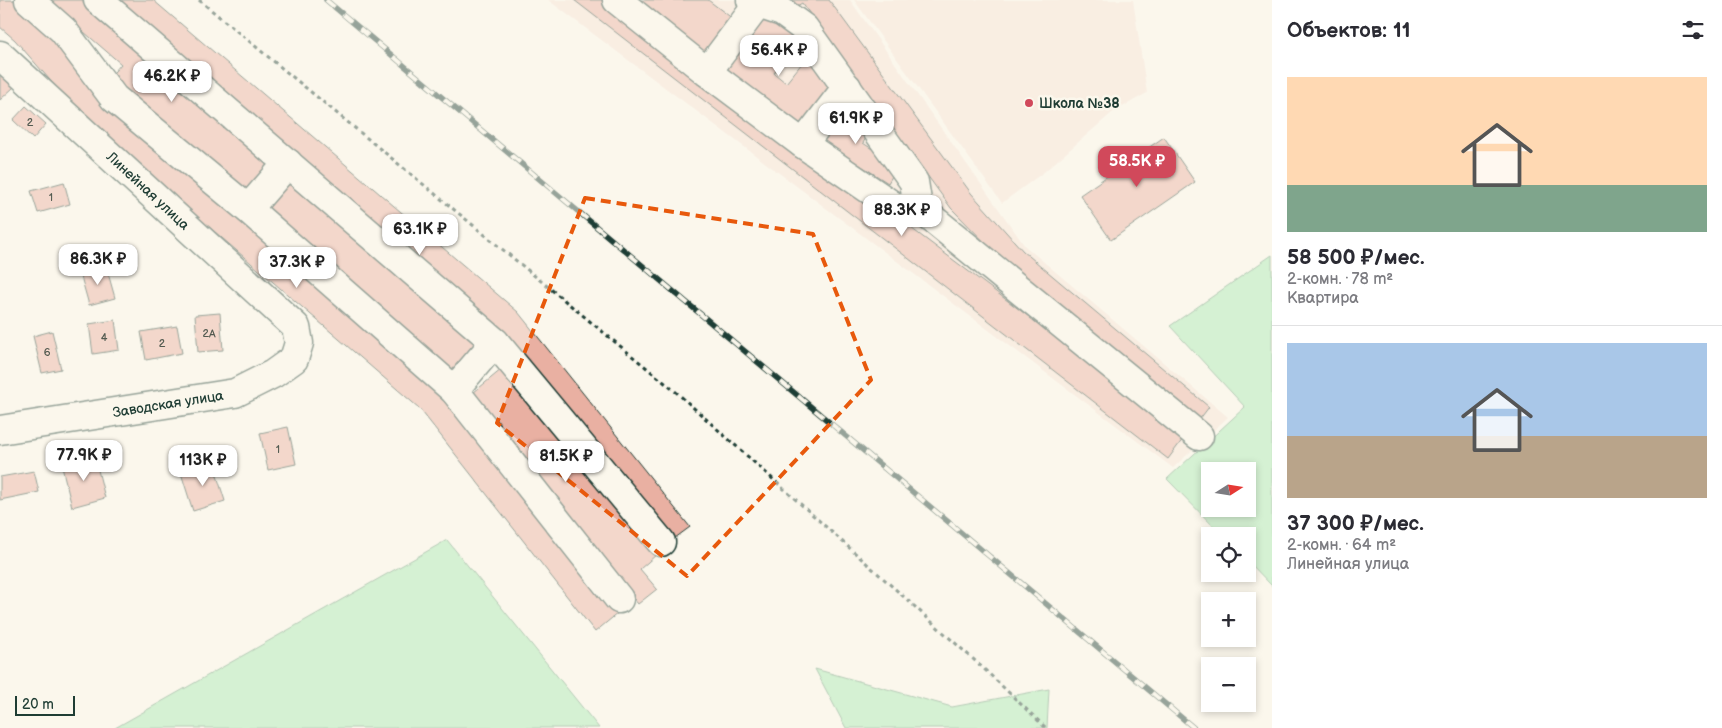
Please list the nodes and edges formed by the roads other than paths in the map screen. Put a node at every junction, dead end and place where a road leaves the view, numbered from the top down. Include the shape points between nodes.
1 (29, 0) edge
2 (98, 0) edge
3 (617, 0) edge
4 (754, 2) edge
5 (0, 55) edge
6 (707, 72) junction
7 (847, 87) junction
8 (802, 144) junction
9 (288, 162) junction
10 (918, 207) junction
11 (248, 210) junction
12 (296, 327) joint
13 (495, 342) junction
14 (454, 390) junction
15 (0, 430) edge
16 (1199, 436) dead end
17 (661, 542) dead end
18 (619, 599) dead end

1 - 11 street via 64,30 114,98
2 - 9 street
3 - 6 street
4 - 6 street
4 - 7 street via 782,12 804,28
5 - 12 street, Линейная улица
6 - 8 street
7 - 8 street
7 - 10 street via 914,182
8 - 10 street via 894,207
9 - 11 street
9 - 13 street
10 - 16 street
11 - 14 street
12 - 15 street, Заводская улица via 299,343 294,359 235,394
13 - 14 street
13 - 17 street
14 - 18 street

